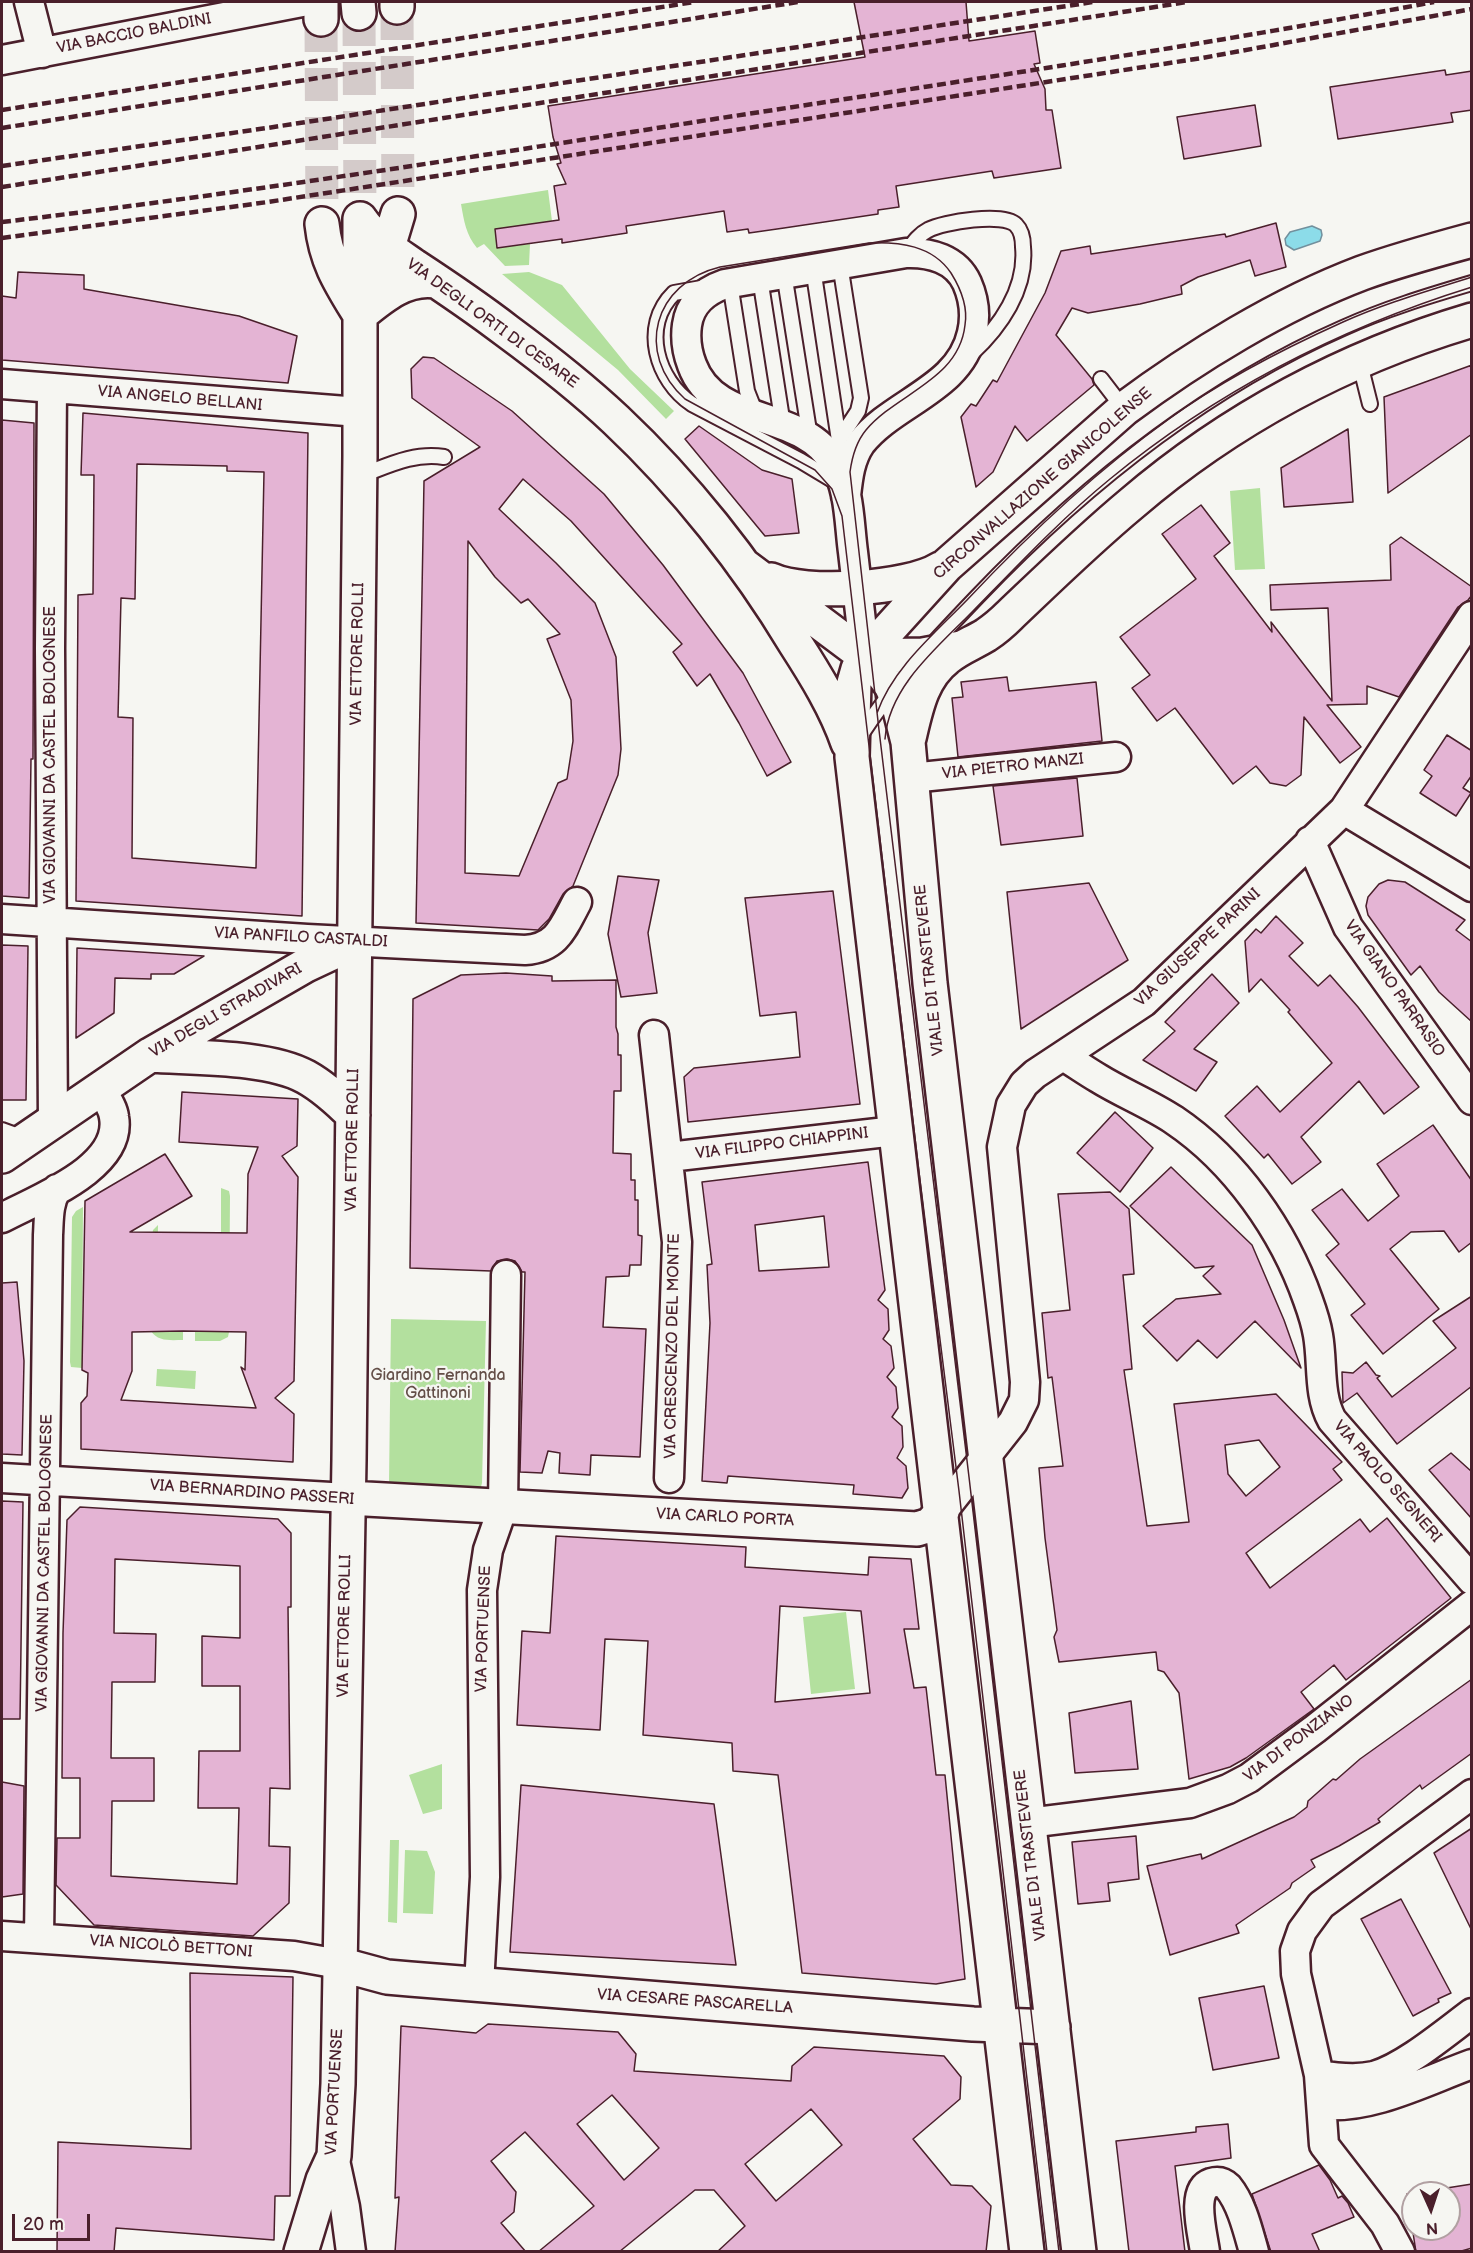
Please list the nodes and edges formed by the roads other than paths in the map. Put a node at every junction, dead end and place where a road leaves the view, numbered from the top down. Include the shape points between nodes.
1 (29, 2) edge
2 (315, 7) edge
3 (42, 52) junction
4 (2, 60) edge
5 (360, 219) joint
6 (322, 224) tunnel mouth
7 (1472, 240) edge
8 (389, 249) junction
9 (906, 253) junction
10 (826, 266) junction
11 (772, 275) junction
12 (435, 281) junction
13 (730, 283) junction
14 (1472, 283) edge
15 (360, 315) junction
16 (1472, 320) edge
17 (1359, 360) junction
18 (954, 370) junction
19 (1101, 379) dead end
20 (2, 384) edge
21 (52, 388) junction
22 (1370, 404) dead end
23 (1124, 409) junction
24 (359, 412) junction
25 (770, 420) junction
26 (868, 436) junction
27 (826, 441) junction
28 (444, 457) dead end
29 (360, 476) junction
30 (846, 494) junction
31 (743, 565) junction
32 (947, 565) junction
33 (857, 587) junction
34 (1472, 616) edge
35 (961, 648) junction
36 (922, 655) junction
37 (865, 656) junction
38 (885, 700) junction
39 (908, 742) junction
40 (851, 750) junction
41 (1116, 757) dead end
42 (911, 778) junction
43 (1344, 810) junction
44 (1310, 841) junction
45 (1472, 888) edge
46 (577, 902) dead end
47 (2, 919) edge
48 (51, 923) junction
49 (355, 942) junction
50 (654, 1035) dead end
51 (150, 1055) junction
52 (1063, 1056) junction
53 (100, 1088) junction
54 (1472, 1100) edge
55 (353, 1115) junction
56 (895, 1131) junction
57 (21, 1137) edge
58 (669, 1157) junction
59 (57, 1189) junction
60 (2, 1218) edge
61 (506, 1275) dead end
62 (985, 1457) junction
63 (2, 1478) edge
64 (669, 1478) dead end
65 (46, 1480) junction
66 (348, 1498) junction
67 (502, 1507) junction
68 (942, 1512) junction
69 (1472, 1580) edge
70 (1472, 1605) edge
71 (1472, 1794) edge
72 (1028, 1823) junction
73 (2, 1936) edge
74 (39, 1938) junction
75 (339, 1964) junction
76 (479, 1985) junction
77 (1472, 2013) edge
78 (1000, 2025) junction
79 (1053, 2027) junction
80 (1472, 2064) edge
81 (1319, 2075) junction
82 (1322, 2105) junction
83 (334, 2156) junction
84 (301, 2252) edge
85 (351, 2252) edge
86 (1027, 2252) edge
87 (1079, 2252) edge
88 (1205, 2252) edge
89 (1254, 2252) edge
90 (1400, 2252) edge

1 - 3 street
2 - 3 street, VIA BACCIO BALDINI
3 - 4 street, VIA BACCIO BALDINI
5 - 8 main road, VIA DEGLI ORTI DI CESARE via 375,239
5 - 15 main road, VIA ETTORE ROLLI
6 - 15 main road via 331,266
7 - 23 main road, CIRCONVALLAZIONE GIANICOLENSE via 1403,259 1328,288 1192,362
8 - 12 main road, VIA DEGLI ORTI DI CESARE
8 - 12 main road, VIA ETTORE ROLLI via 398,214
8 - 15 main road, VIA ETTORE ROLLI
9 - 10 street
9 - 18 street via 934,255 948,261 969,288 974,324 966,351
9 - 18 lane via 922,234 939,226 992,218 1009,220 1020,230 1024,257 1018,288 997,326
10 - 11 street
10 - 27 lane
10 - 27 lane via 861,398 858,411
11 - 13 street
11 - 25 lane
11 - 27 lane
12 - 15 main road via 398,287
12 - 31 main road, VIA DEGLI ORTI DI CESARE via 549,362 617,421 674,481
13 - 25 lane via 747,391 752,407
13 - 25 street via 711,290 691,308 686,338 689,356 696,375 711,392 727,403
13 - 30 lane via 676,292 667,302 660,318 656,347 667,380 692,404 827,474
14 - 36 lane, CIRCONVALLAZIONE GIANICOLENSE via 1364,319 1319,339 1271,363 1185,418 1073,503
15 - 24 main road, VIA ETTORE ROLLI
16 - 17 main road
17 - 22 lane
17 - 35 main road via 1287,396 1187,460 1131,503 999,625
18 - 26 street
19 - 23 lane
20 - 21 street, VIA ANGELO BELLANI
21 - 24 street, VIA ANGELO BELLANI
21 - 48 street, VIA GIOVANNI DA CASTEL BOLOGNESE
23 - 32 main road, CIRCONVALLAZIONE GIANICOLENSE
24 - 29 main road, VIA ETTORE ROLLI
25 - 27 street
26 - 27 street
26 - 30 street via 852,460
27 - 30 street
28 - 29 lane via 416,456
29 - 49 main road, VIA ETTORE ROLLI
30 - 33 street
31 - 33 main road, VIA DEGLI ORTI DI CESARE via 794,587
31 - 37 main road, VIA DEGLI ORTI DI CESARE
31 - 40 main road, VIA DEGLI ORTI DI CESARE via 804,658
32 - 33 main road, VIA DEGLI ORTI DI CESARE via 909,582
32 - 37 main road, CIRCONVALLAZIONE GIANICOLENSE
33 - 37 street
34 - 43 street, VIA GIUSEPPE PARINI
35 - 36 main road
35 - 39 main road via 929,677
36 - 37 main road
36 - 38 lane, CIRCONVALLAZIONE GIANICOLENSE
37 - 38 main road, VIALE DI TRASTEVERE via 884,674
37 - 40 main road, CIRCONVALLAZIONE GIANICOLENSE via 853,693
38 - 39 main road, VIALE DI TRASTEVERE via 902,711
38 - 40 lane, CIRCONVALLAZIONE GIANICOLENSE
39 - 42 main road, VIALE DI TRASTEVERE
40 - 56 main road
41 - 42 street, VIA PIETRO MANZI
42 - 62 main road, VIALE DI TRASTEVERE via 930,983
43 - 44 street, VIA GIUSEPPE PARINI
43 - 45 street
44 - 52 street, VIA GIUSEPPE PARINI via 1144,1002
44 - 54 street, VIA GIANO PARRASIO via 1348,927
46 - 49 street, VIA PANFILO CASTALDI via 558,936 539,949
47 - 48 street, VIA PANFILO CASTALDI
48 - 49 street, VIA PANFILO CASTALDI
48 - 57 street, VIA GIOVANNI DA CASTEL BOLOGNESE
49 - 51 main road, VIA DEGLI STRADIVARI via 306,965
49 - 55 main road, VIA ETTORE ROLLI
50 - 58 street, VIA CRESCENZO DEL MONTE
51 - 53 main road, VIA DEGLI STRADIVARI
51 - 55 main road via 276,1067 322,1087
52 - 62 street, VIA GIUSEPPE PARINI via 1035,1074 1017,1092 1004,1131 1002,1147 1025,1395 1013,1422
52 - 69 street, VIA PAOLO SEGNERI via 1174,1120 1241,1183 1288,1253 1308,1297 1318,1335 1324,1399 1332,1420
53 - 57 main road, VIA DEGLI STRADIVARI
53 - 59 street via 114,1116 114,1136 96,1164
55 - 66 main road, VIA ETTORE ROLLI
56 - 58 street, VIA FILIPPO CHIAPPINI
56 - 68 main road
58 - 64 street, VIA CRESCENZO DEL MONTE via 678,1270
59 - 60 street
59 - 65 street, VIA GIOVANNI DA CASTEL BOLOGNESE via 49,1218
61 - 67 street, VIA PORTUENSE
62 - 68 street
62 - 72 main road, VIALE DI TRASTEVERE
63 - 65 street, VIA BERNARDINO PASSERI
65 - 66 street, VIA BERNARDINO PASSERI
65 - 74 street, VIA GIOVANNI DA CASTEL BOLOGNESE
66 - 67 main road, VIA BERNARDINO PASSERI
66 - 75 main road, VIA ETTORE ROLLI
67 - 68 main road, VIA CARLO PORTA via 916,1528 930,1525
67 - 76 street, VIA PORTUENSE via 488,1550 482,1590 485,1866
68 - 78 main road
70 - 72 street, VIA DI PONZIANO via 1315,1729 1228,1789 1190,1803
71 - 81 street via 1315,1910 1302,1931 1295,1951 1295,1967
72 - 79 main road, VIALE DI TRASTEVERE
73 - 74 street, VIA NICOLÒ BETTONI
74 - 75 street, VIA NICOLÒ BETTONI via 306,1957
75 - 76 main road, VIA CESARE PASCARELLA via 387,1977
75 - 83 main road, VIA PORTUENSE
76 - 78 main road, VIA CESARE PASCARELLA
77 - 81 street via 1382,2073 1357,2078
78 - 79 main road, VIA CESARE PASCARELLA
78 - 86 main road
79 - 87 main road, VIALE DI TRASTEVERE
80 - 82 street via 1384,2096
81 - 82 street
82 - 90 street via 1326,2149 1385,2224
83 - 84 main road, VIA PORTUENSE
83 - 85 street
88 - 89 street via 1200,2195 1205,2186 1217,2182 1227,2186 1233,2196

